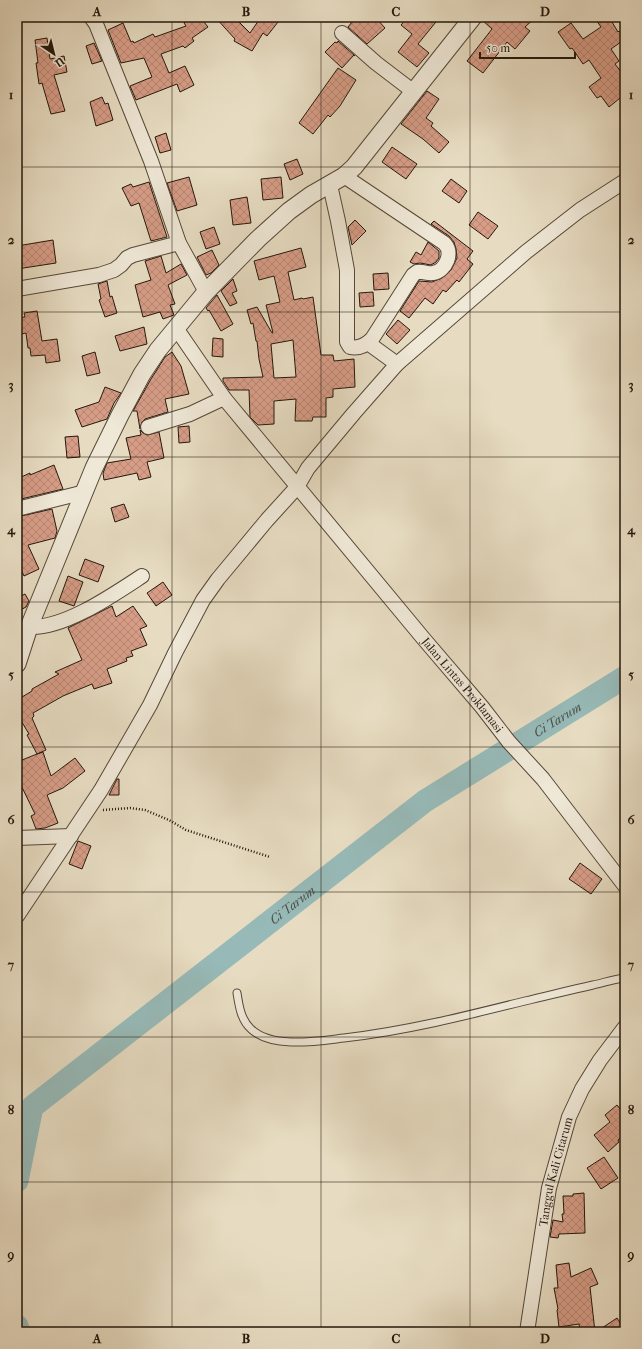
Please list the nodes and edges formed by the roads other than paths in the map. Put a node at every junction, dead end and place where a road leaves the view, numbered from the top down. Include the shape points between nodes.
1 (91, 17) edge
2 (473, 17) edge
3 (342, 33) dead end
4 (414, 92) junction
5 (337, 180) junction
6 (625, 181) edge
7 (179, 243) junction
8 (17, 289) edge
9 (206, 292) junction
10 (176, 328) junction
11 (368, 343) junction
12 (397, 364) junction
13 (224, 398) junction
14 (148, 427) dead end
15 (297, 487) junction
16 (85, 492) junction
17 (17, 509) edge
18 (142, 576) dead end
19 (29, 627) junction
20 (17, 664) edge
21 (70, 836) junction
22 (17, 838) edge
23 (625, 886) edge
24 (17, 916) edge
25 (625, 978) edge
26 (237, 993) dead end
27 (625, 1027) edge
28 (527, 1332) edge

1 - 7 street via 151,161
2 - 4 street
3 - 4 street
4 - 5 street via 362,158
5 - 9 street via 310,195 289,211
5 - 11 street via 338,221 347,270 348,344 355,348
5 - 11 street via 444,243 450,254 435,273 420,272 413,275
6 - 12 street via 580,210 526,252
7 - 8 street via 133,255 114,270 99,275
7 - 9 street
9 - 10 street
10 - 13 street, Jalan Lintas Proklamasi
10 - 16 street via 142,374
11 - 12 street
12 - 15 street via 308,468
13 - 14 street via 190,414
13 - 15 street, Jalan Lintas Proklamasi
15 - 21 street via 203,600 150,705 88,811
15 - 23 street, Jalan Lintas Proklamasi via 543,779
16 - 17 street
16 - 19 street
18 - 19 street via 100,603 54,624 40,628
19 - 20 street
21 - 22 street
21 - 24 street
25 - 26 lane via 461,1017 371,1035 316,1041 278,1041 252,1030 242,1016
27 - 28 street, Tanggul Kali Citarum via 600,1060 569,1117 549,1188

